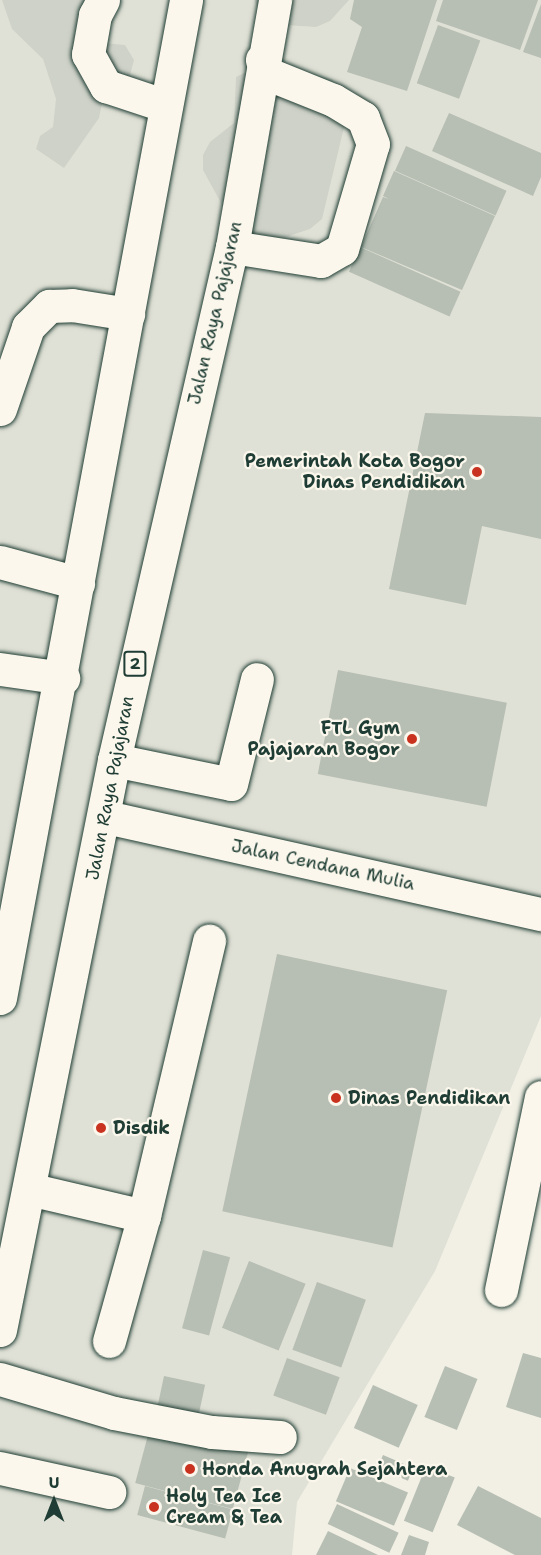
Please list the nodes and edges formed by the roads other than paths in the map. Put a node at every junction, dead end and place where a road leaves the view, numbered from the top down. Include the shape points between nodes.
1 (103, 0) edge
2 (186, 0) edge
3 (275, 0) edge
4 (262, 60) junction
5 (166, 106) junction
6 (232, 247) junction
7 (128, 314) junction
8 (0, 409) edge
9 (0, 562) edge
10 (78, 583) junction
11 (0, 669) edge
12 (63, 678) junction
13 (257, 679) dead end
14 (114, 760) junction
15 (105, 818) junction
16 (541, 914) edge
17 (209, 941) dead end
18 (0, 998) edge
19 (541, 1097) edge
20 (29, 1189) junction
21 (144, 1216) junction
22 (501, 1290) dead end
23 (0, 1330) edge
24 (109, 1341) dead end
25 (0, 1379) edge
26 (280, 1437) dead end
27 (0, 1468) edge
28 (109, 1492) dead end

1 - 5 main road via 88,54 106,86
2 - 5 main road
3 - 4 main road, Jalan Raya Pajajaran / 2
4 - 6 main road, Jalan Raya Pajajaran / 2
4 - 6 main road via 266,73 333,100 363,118 372,144 342,249 321,261
5 - 7 main road
6 - 14 main road, Jalan Raya Pajajaran / 2
7 - 8 main road via 72,305 49,306 28,327 10,370
7 - 10 main road
9 - 10 main road
10 - 12 main road
11 - 12 main road
12 - 18 main road
13 - 14 main road via 231,784
14 - 15 main road, Jalan Raya Pajajaran / 2
15 - 16 main road, Jalan Cendana Mulia
15 - 20 main road, Jalan Raya Pajajaran / 2
17 - 21 main road
19 - 22 main road
20 - 21 main road
20 - 23 main road, Jalan Raya Pajajaran / 2
21 - 24 main road
25 - 26 main road via 114,1413 212,1431
27 - 28 main road

